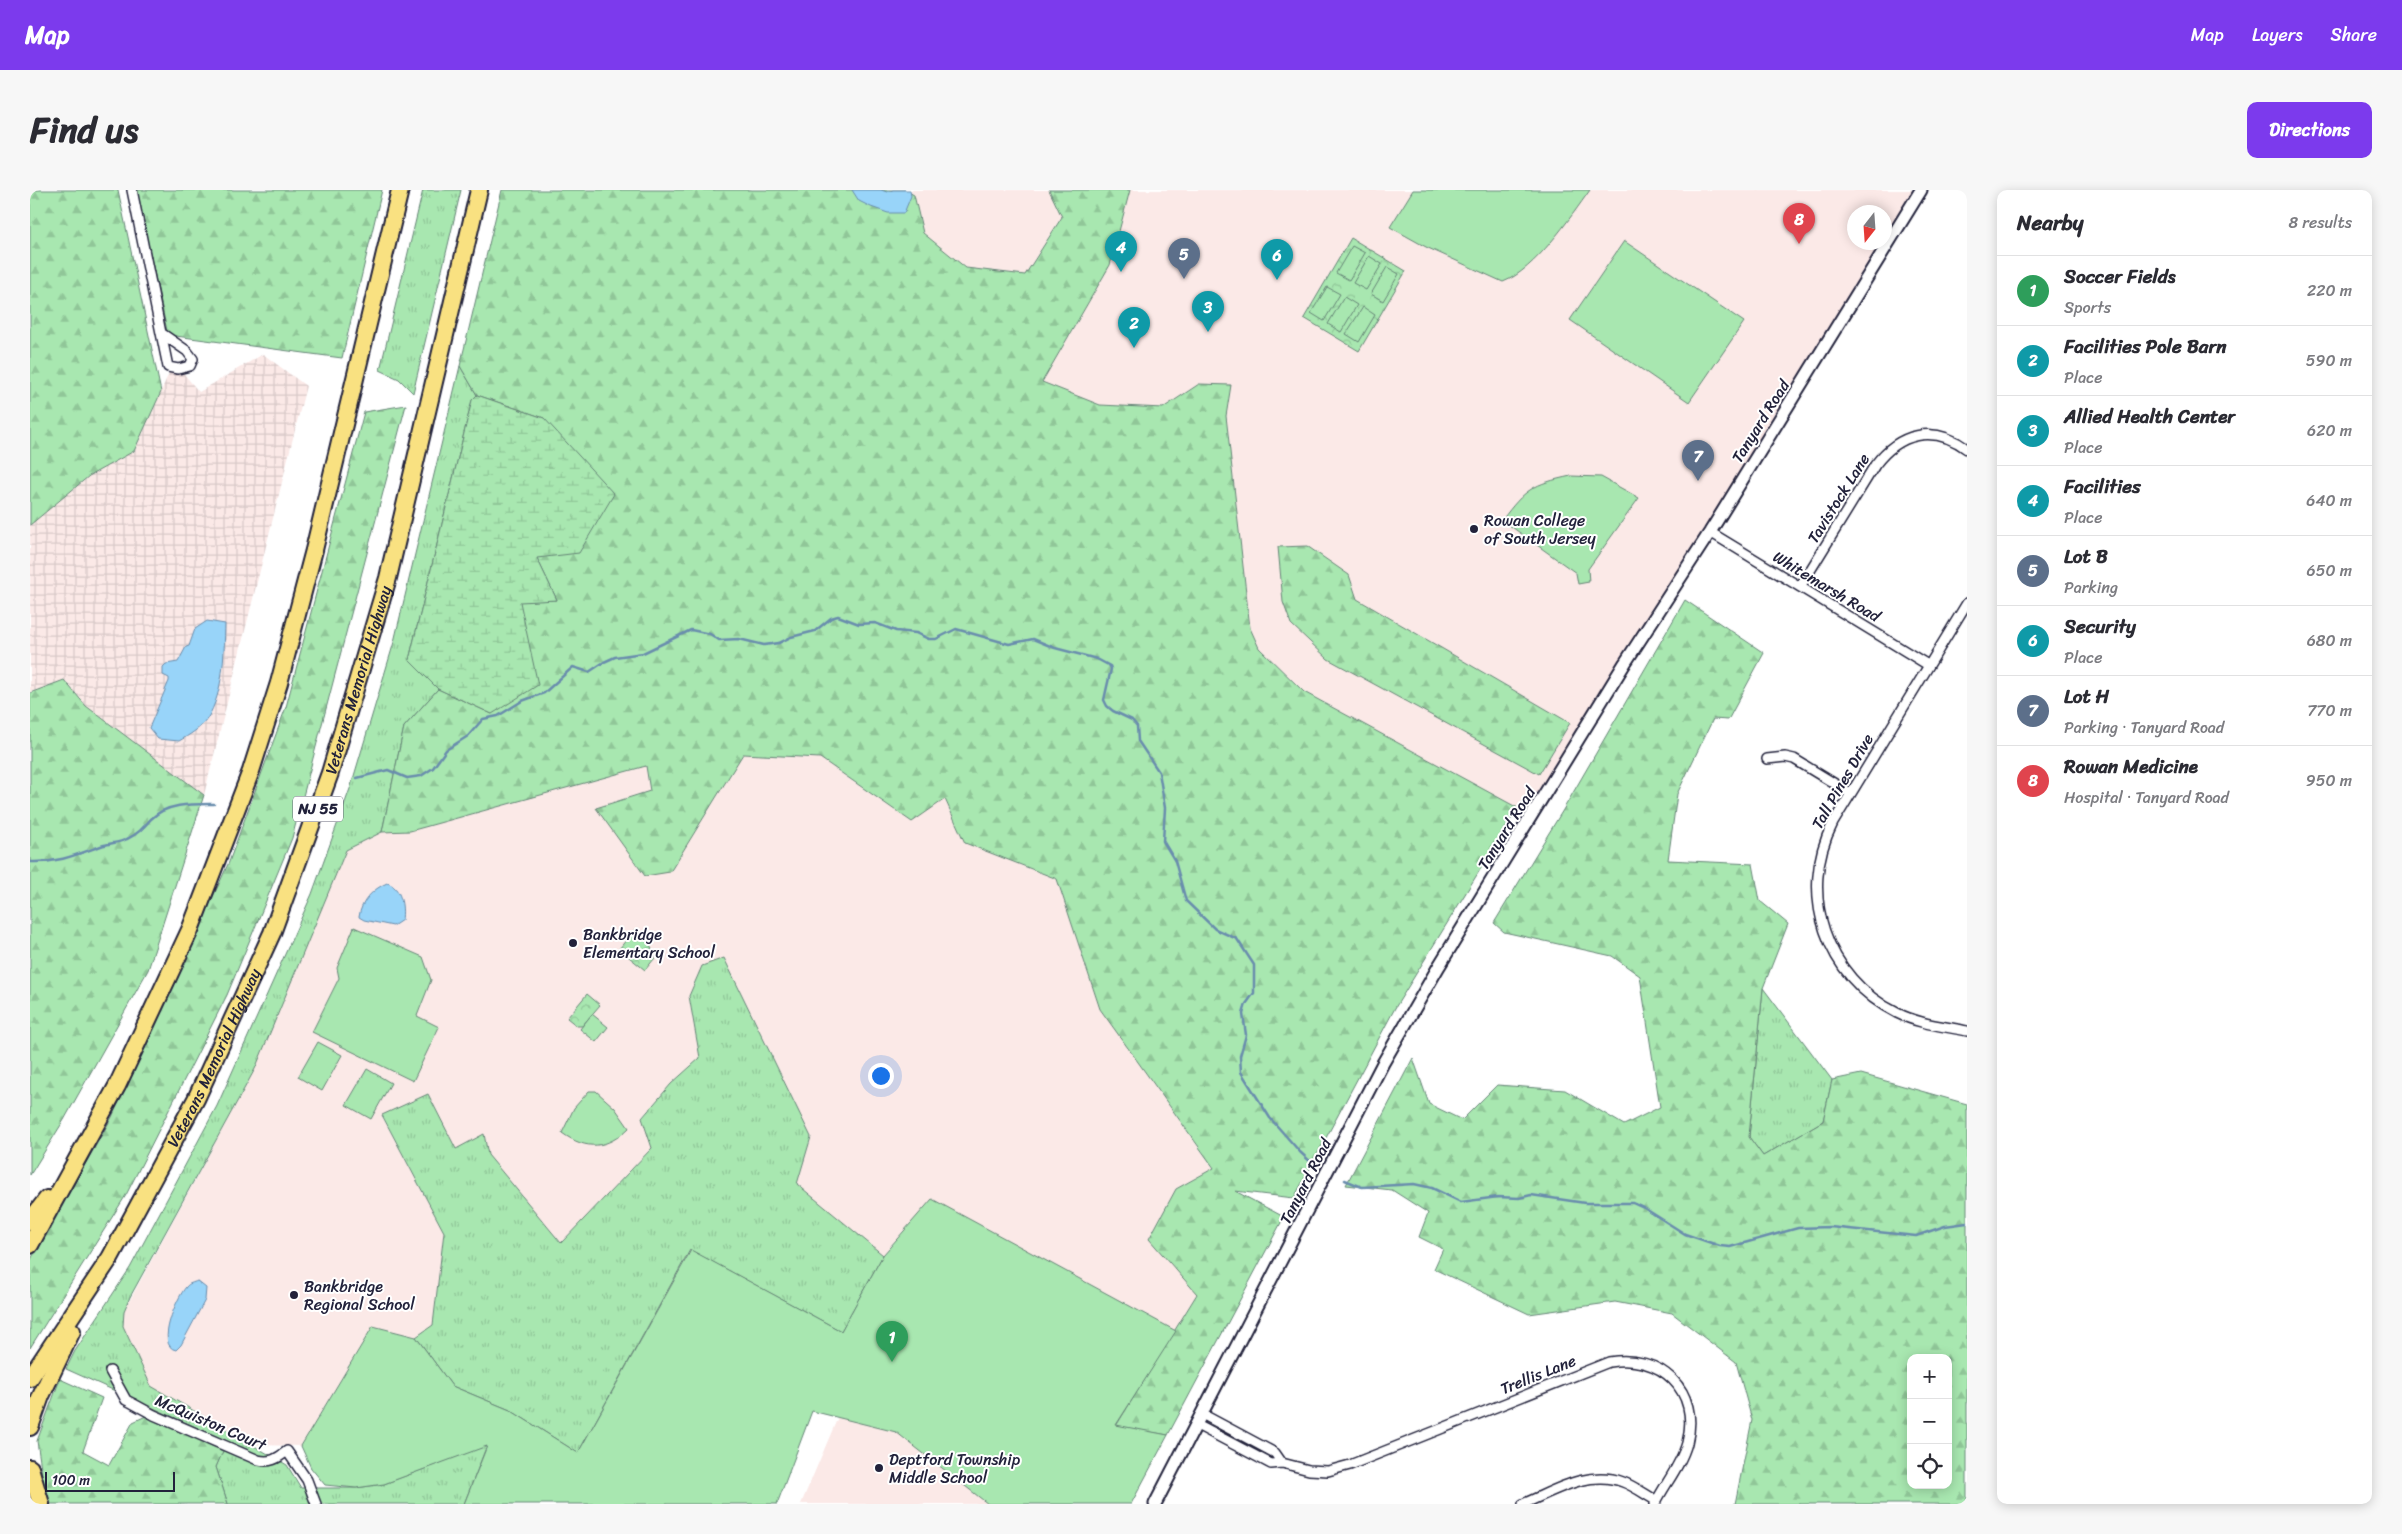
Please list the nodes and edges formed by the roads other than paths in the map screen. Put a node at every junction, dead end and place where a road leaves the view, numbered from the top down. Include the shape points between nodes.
1 (132, 190) edge
2 (400, 190) edge
3 (479, 190) edge
4 (1921, 190) edge
5 (161, 333) dead end
6 (1967, 450) edge
7 (1710, 532) junction
8 (1800, 587) junction
9 (1967, 603) edge
10 (1928, 665) junction
11 (1768, 759) dead end
12 (1850, 793) junction
13 (1967, 1030) edge
14 (66, 1180) junction
15 (30, 1220) edge
16 (30, 1245) edge
17 (82, 1301) junction
18 (110, 1371) dead end
19 (30, 1378) edge
20 (1202, 1414) junction
21 (1196, 1425) junction
22 (30, 1427) edge
23 (1282, 1463) junction
24 (30, 1468) edge
25 (1656, 1502) edge
26 (41, 1504) edge
27 (316, 1504) edge
28 (1155, 1504) edge
29 (1523, 1504) edge

1 - 5 street
2 - 14 highway via 314,550 279,683 251,771 170,975 117,1086
3 - 17 highway, Veterans Memorial Highway / NJ 55 via 388,578 320,803 272,933 196,1099 110,1258
4 - 7 street, Tanyard Road
6 - 8 street, Tavistock Lane via 1945,437 1926,435 1909,437 1889,449 1875,465
7 - 8 street, Whitemarsh Road
7 - 20 street, Tanyard Road via 1444,958 1388,1055
8 - 10 street, Whitemarsh Road
9 - 10 street, Tall Pines Drive
10 - 12 street, Tall Pines Drive
11 - 12 street via 1785,756
12 - 13 street, Tall Pines Drive via 1822,849 1818,871 1820,914 1832,948 1853,980 1881,1004 1912,1019
14 - 15 highway via 56,1186
14 - 16 highway
17 - 19 highway, Veterans Memorial Highway / NJ 55
17 - 22 highway via 82,1313 40,1396
18 - 27 street, McQuiston Court via 126,1400 154,1415 258,1460 273,1461 287,1452 307,1480
20 - 21 street, Tanyard Road
20 - 23 street, Trellis Lane via 1275,1453
21 - 23 street, Trellis Lane via 1271,1464
21 - 28 street, Tanyard Road
23 - 25 street, Trellis Lane via 1328,1471 1350,1465 1609,1362 1627,1359 1657,1366 1677,1383 1687,1406 1690,1423 1686,1443
24 - 26 highway
25 - 29 street via 1622,1482 1602,1477 1584,1478

